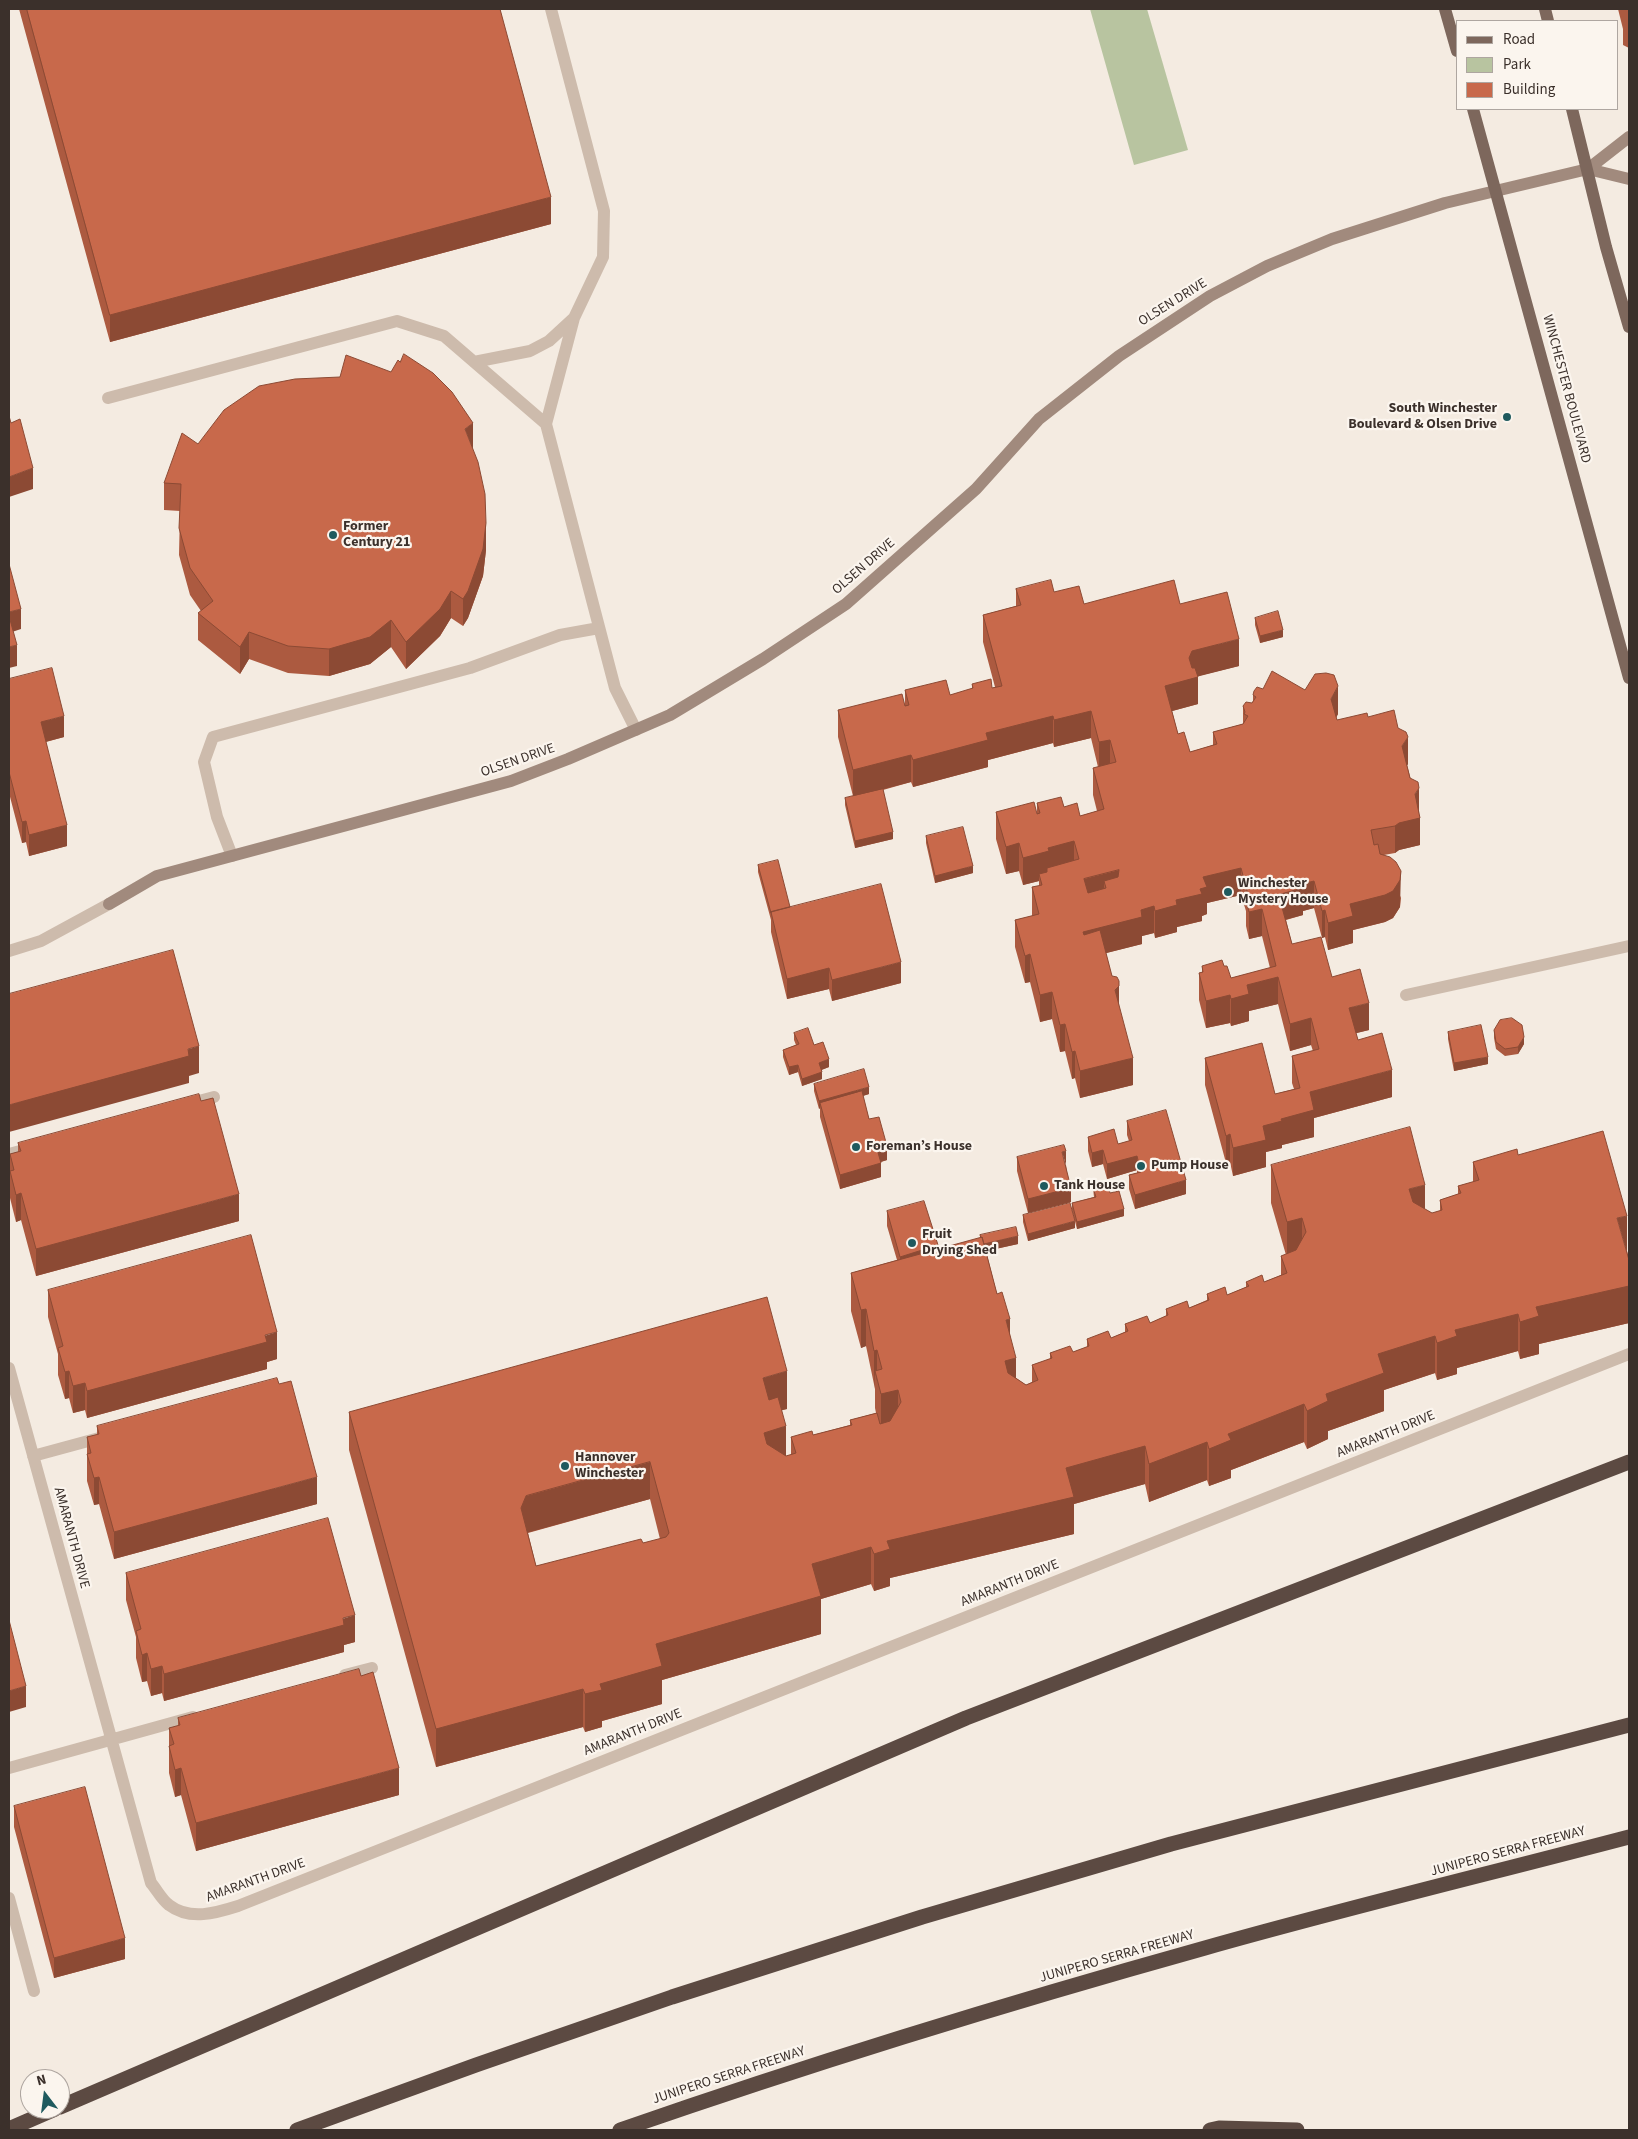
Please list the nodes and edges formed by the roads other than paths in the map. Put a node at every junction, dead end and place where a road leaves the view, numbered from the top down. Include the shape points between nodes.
1 (551, 9) edge
2 (1445, 9) edge
3 (1456, 48) edge
4 (1473, 110) edge
5 (1572, 110) edge
6 (1629, 137) edge
7 (1588, 170) junction
8 (1629, 179) edge
9 (1497, 192) junction
10 (574, 318) junction
11 (1629, 328) edge
12 (474, 362) junction
13 (108, 398) dead end
14 (546, 424) junction
15 (599, 628) junction
16 (1629, 678) edge
17 (636, 730) junction
18 (232, 856) junction
19 (1629, 946) edge
20 (9, 951) edge
21 (1406, 995) dead end
22 (214, 1097) edge
23 (176, 1107) edge
24 (46, 1144) edge
25 (9, 1154) edge
26 (1629, 1354) edge
27 (9, 1368) edge
28 (117, 1433) edge
29 (33, 1456) junction
30 (1629, 1462) edge
31 (372, 1668) dead end
32 (334, 1678) edge
33 (203, 1715) edge
34 (1629, 1725) edge
35 (111, 1740) junction
36 (9, 1768) edge
37 (1629, 1837) edge
38 (9, 1898) edge
39 (34, 1991) dead end
40 (70, 2103) edge
41 (32, 2119) edge
42 (9, 2129) edge
43 (297, 2130) edge
44 (620, 2130) edge
45 (1210, 2130) edge
46 (1297, 2130) edge

1 - 10 street via 604,211 603,257
2 - 3 main road
4 - 9 main road, WINCHESTER BOULEVARD
5 - 7 main road
6 - 7 street, OLSEN DRIVE
7 - 8 street, OLSEN DRIVE
7 - 9 street, OLSEN DRIVE
7 - 11 main road
9 - 16 main road, WINCHESTER BOULEVARD
9 - 17 street, OLSEN DRIVE via 1332,239 1267,266 1210,296 1119,356 1039,419 976,489 846,604 763,660 670,715
10 - 12 street via 549,341 530,351
10 - 14 street
12 - 13 street via 444,336 397,321
12 - 14 street
14 - 15 street
15 - 17 street via 615,688
15 - 18 street via 560,635 470,668 213,737 204,762 217,817
17 - 18 street, OLSEN DRIVE via 511,781
18 - 20 street, OLSEN DRIVE via 157,876 41,941
19 - 21 street
22 - 23 street
24 - 25 street
26 - 35 street, AMARANTH DRIVE via 210,1915 187,1913 168,1905 151,1883
27 - 29 street, AMARANTH DRIVE
28 - 29 street
29 - 35 street, AMARANTH DRIVE
30 - 40 highway via 966,1718
31 - 32 street
33 - 35 street
34 - 43 highway via 1171,1844 922,1917 672,1997
35 - 36 street
37 - 44 highway, JUNIPERO SERRA FREEWAY via 1188,1953 949,2022
38 - 39 street
41 - 42 highway
45 - 46 highway

